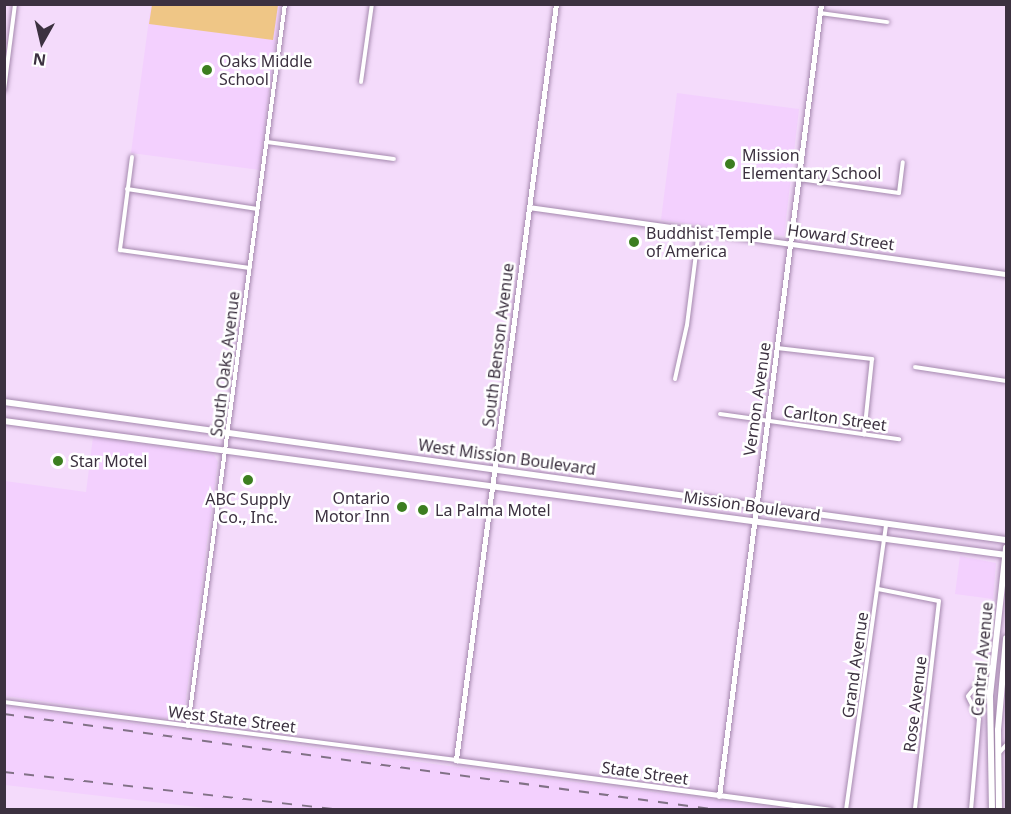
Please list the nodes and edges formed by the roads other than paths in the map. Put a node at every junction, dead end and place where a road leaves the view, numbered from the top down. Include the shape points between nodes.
1 (15, 4) edge
2 (285, 4) edge
3 (372, 4) edge
4 (556, 4) edge
5 (821, 4) edge
6 (820, 13) junction
7 (887, 22) dead end
8 (361, 82) dead end
9 (4, 90) edge
10 (267, 142) junction
11 (132, 156) dead end
12 (394, 159) dead end
13 (903, 162) dead end
14 (799, 179) junction
15 (127, 189) junction
16 (529, 207) junction
17 (257, 209) junction
18 (699, 231) junction
19 (790, 243) junction
20 (250, 268) junction
21 (1006, 274) edge
22 (777, 348) junction
23 (915, 368) dead end
24 (675, 379) dead end
25 (1006, 381) edge
26 (4, 402) edge
27 (720, 414) dead end
28 (4, 421) edge
29 (767, 421) junction
30 (229, 434) junction
31 (864, 435) junction
32 (899, 440) dead end
33 (226, 451) junction
34 (496, 469) junction
35 (494, 485) junction
36 (756, 506) junction
37 (752, 519) junction
38 (886, 524) junction
39 (884, 538) junction
40 (1006, 540) edge
41 (1006, 552) edge
42 (878, 589) junction
43 (1006, 638) edge
44 (993, 664) junction
45 (980, 685) junction
46 (990, 696) junction
47 (4, 702) edge
48 (188, 726) junction
49 (998, 730) junction
50 (1006, 736) edge
51 (1006, 745) edge
52 (998, 755) junction
53 (456, 760) junction
54 (718, 796) junction
55 (831, 810) edge
56 (846, 810) edge
57 (915, 810) edge
58 (971, 810) edge
59 (992, 810) edge
60 (999, 810) edge

1 - 9 street
2 - 10 street, South Oaks Avenue
3 - 8 street
4 - 16 street, South Benson Avenue
5 - 6 street, Vernon Avenue
6 - 7 street
6 - 14 street, Vernon Avenue
10 - 12 street
10 - 17 street, South Oaks Avenue
11 - 15 street
13 - 14 street via 899,193
14 - 19 street, Vernon Avenue
15 - 17 street
15 - 20 street via 118,246 124,252
16 - 18 street, Howard Street
16 - 34 street, South Benson Avenue
17 - 20 street, South Oaks Avenue
18 - 19 street, Howard Street
18 - 24 street via 684,347
19 - 21 street, Howard Street
19 - 22 street, Vernon Avenue
20 - 30 street, South Oaks Avenue
22 - 29 street, Vernon Avenue
22 - 31 street via 872,359
23 - 25 street
26 - 30 main road, West Mission Boulevard
27 - 29 street, Carlton Street
28 - 33 main road, West Mission Boulevard
29 - 31 street, Carlton Street
29 - 36 street, Vernon Avenue
30 - 33 street, South Oaks Avenue
30 - 34 main road, West Mission Boulevard
31 - 32 street, Carlton Street
33 - 35 main road, West Mission Boulevard
33 - 48 street, South Oaks Avenue
34 - 35 street, South Benson Avenue
34 - 36 main road, West Mission Boulevard
35 - 37 main road, Mission Boulevard
35 - 53 street, South Benson Avenue
36 - 37 street, Vernon Avenue
36 - 38 main road, West Mission Boulevard
37 - 39 main road, Mission Boulevard
37 - 54 street, Vernon Avenue
38 - 39 street, Grand Avenue
38 - 40 main road, West Mission Boulevard
39 - 41 main road, Mission Boulevard
39 - 42 street, Grand Avenue
41 - 44 main road, Central Avenue
42 - 56 street, Grand Avenue
42 - 57 street, Rose Avenue via 939,601
43 - 49 main road, Central Avenue
44 - 45 street
44 - 46 main road, Central Avenue
45 - 46 street
45 - 58 street via 968,696 980,719
46 - 59 main road, Central Avenue
47 - 48 street, West State Street
48 - 53 street, West State Street
49 - 50 street
49 - 52 main road, Central Avenue
51 - 52 street
52 - 60 main road, Central Avenue
53 - 54 street, State Street
54 - 55 street, State Street

